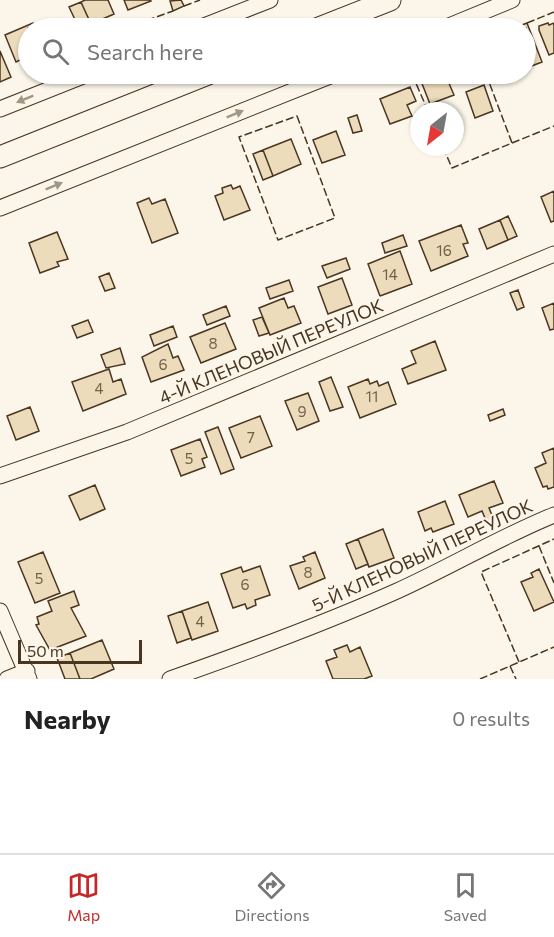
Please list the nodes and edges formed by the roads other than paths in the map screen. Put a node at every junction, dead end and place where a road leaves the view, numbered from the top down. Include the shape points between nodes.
1 (270, 0) edge
2 (390, 0) edge
3 (512, 0) edge
4 (225, 18) edge
5 (344, 18) edge
6 (468, 18) edge
7 (63, 84) edge
8 (183, 84) edge
9 (310, 84) edge
10 (0, 109) edge
11 (0, 157) edge
12 (0, 208) edge
13 (554, 254) edge
14 (0, 476) edge
15 (554, 515) edge
16 (0, 611) edge
17 (28, 675) edge
18 (7, 679) edge
19 (170, 679) edge

1 - 4 street
2 - 5 main road
3 - 6 street
7 -> 10 street
8 - 11 main road
12 -> 9 street
13 - 14 street, 4-Й КЛЕНОВЫЙ ПЕРЕУЛОК via 127,432
15 - 19 street, 5-Й КЛЕНОВЫЙ ПЕРЕУЛОК via 314,628
16 - 17 street
17 - 18 street

